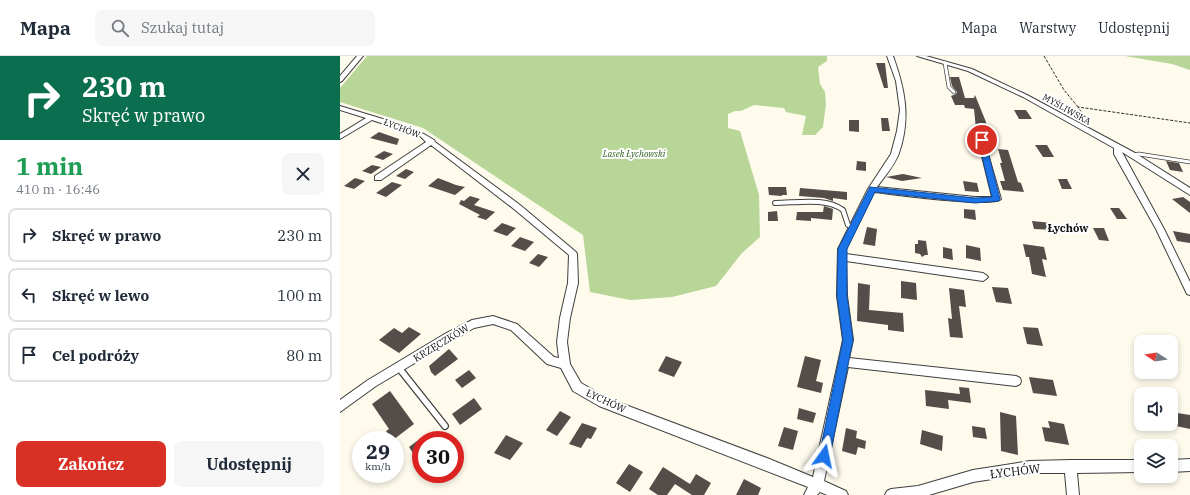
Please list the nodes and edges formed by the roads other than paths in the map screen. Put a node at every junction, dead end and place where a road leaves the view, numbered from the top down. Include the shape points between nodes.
1 (360, 56) edge
2 (890, 56) edge
3 (920, 56) edge
4 (945, 63) junction
5 (340, 80) edge
6 (954, 92) dead end
7 (340, 108) edge
8 (372, 117) junction
9 (340, 137) edge
10 (982, 140) dead end
11 (432, 142) junction
12 (1118, 148) junction
13 (1132, 155) junction
14 (1190, 162) edge
15 (378, 178) dead end
16 (872, 189) junction
17 (1190, 192) edge
18 (776, 203) dead end
19 (853, 227) junction
20 (841, 258) junction
21 (983, 277) dead end
22 (1190, 291) edge
23 (844, 362) junction
24 (565, 364) junction
25 (399, 368) junction
26 (1016, 381) dead end
27 (340, 406) edge
28 (445, 426) dead end
29 (1071, 466) junction
30 (1134, 466) edge
31 (1178, 466) edge
32 (1190, 466) edge
33 (814, 490) edge
34 (918, 494) edge
35 (842, 495) edge
36 (891, 495) edge
37 (1073, 495) edge

1 - 5 street
2 - 16 street via 899,80 903,110 895,154
3 - 4 street, MYŚLIWSKA
4 - 6 lane via 949,87
4 - 12 street, MYŚLIWSKA via 995,81
7 - 8 street, ŁYCHÓW
8 - 9 street, ŁYCHÓW
8 - 11 street, ŁYCHÓW via 412,130
10 - 16 street via 996,199 975,200
11 - 15 street, ŁYCHÓW
11 - 24 street, ŁYCHÓW via 573,254 573,283 562,342
12 - 13 street, MYŚLIWSKA
12 - 22 street via 1118,154 1160,229
13 - 14 lane
13 - 17 street, MYŚLIWSKA
16 - 19 street
18 - 19 lane via 822,203 836,206 842,210 848,225
19 - 20 street via 842,249
20 - 21 street
20 - 23 street via 842,296 848,340
23 - 26 street
23 - 33 street
24 - 25 street, KRZĘCZKÓW via 551,361 541,354 514,327 493,320 472,324
24 - 33 street, ŁYCHÓW via 576,387 603,402 767,464
25 - 27 street, KRZĘCZKÓW via 372,383
25 - 28 lane
29 - 30 street, ŁYCHÓW
29 - 34 street, ŁYCHÓW via 1030,467 973,476
29 - 37 street
31 - 32 street
33 - 35 street, ŁYCHÓW
34 - 36 street, ŁYCHÓW

